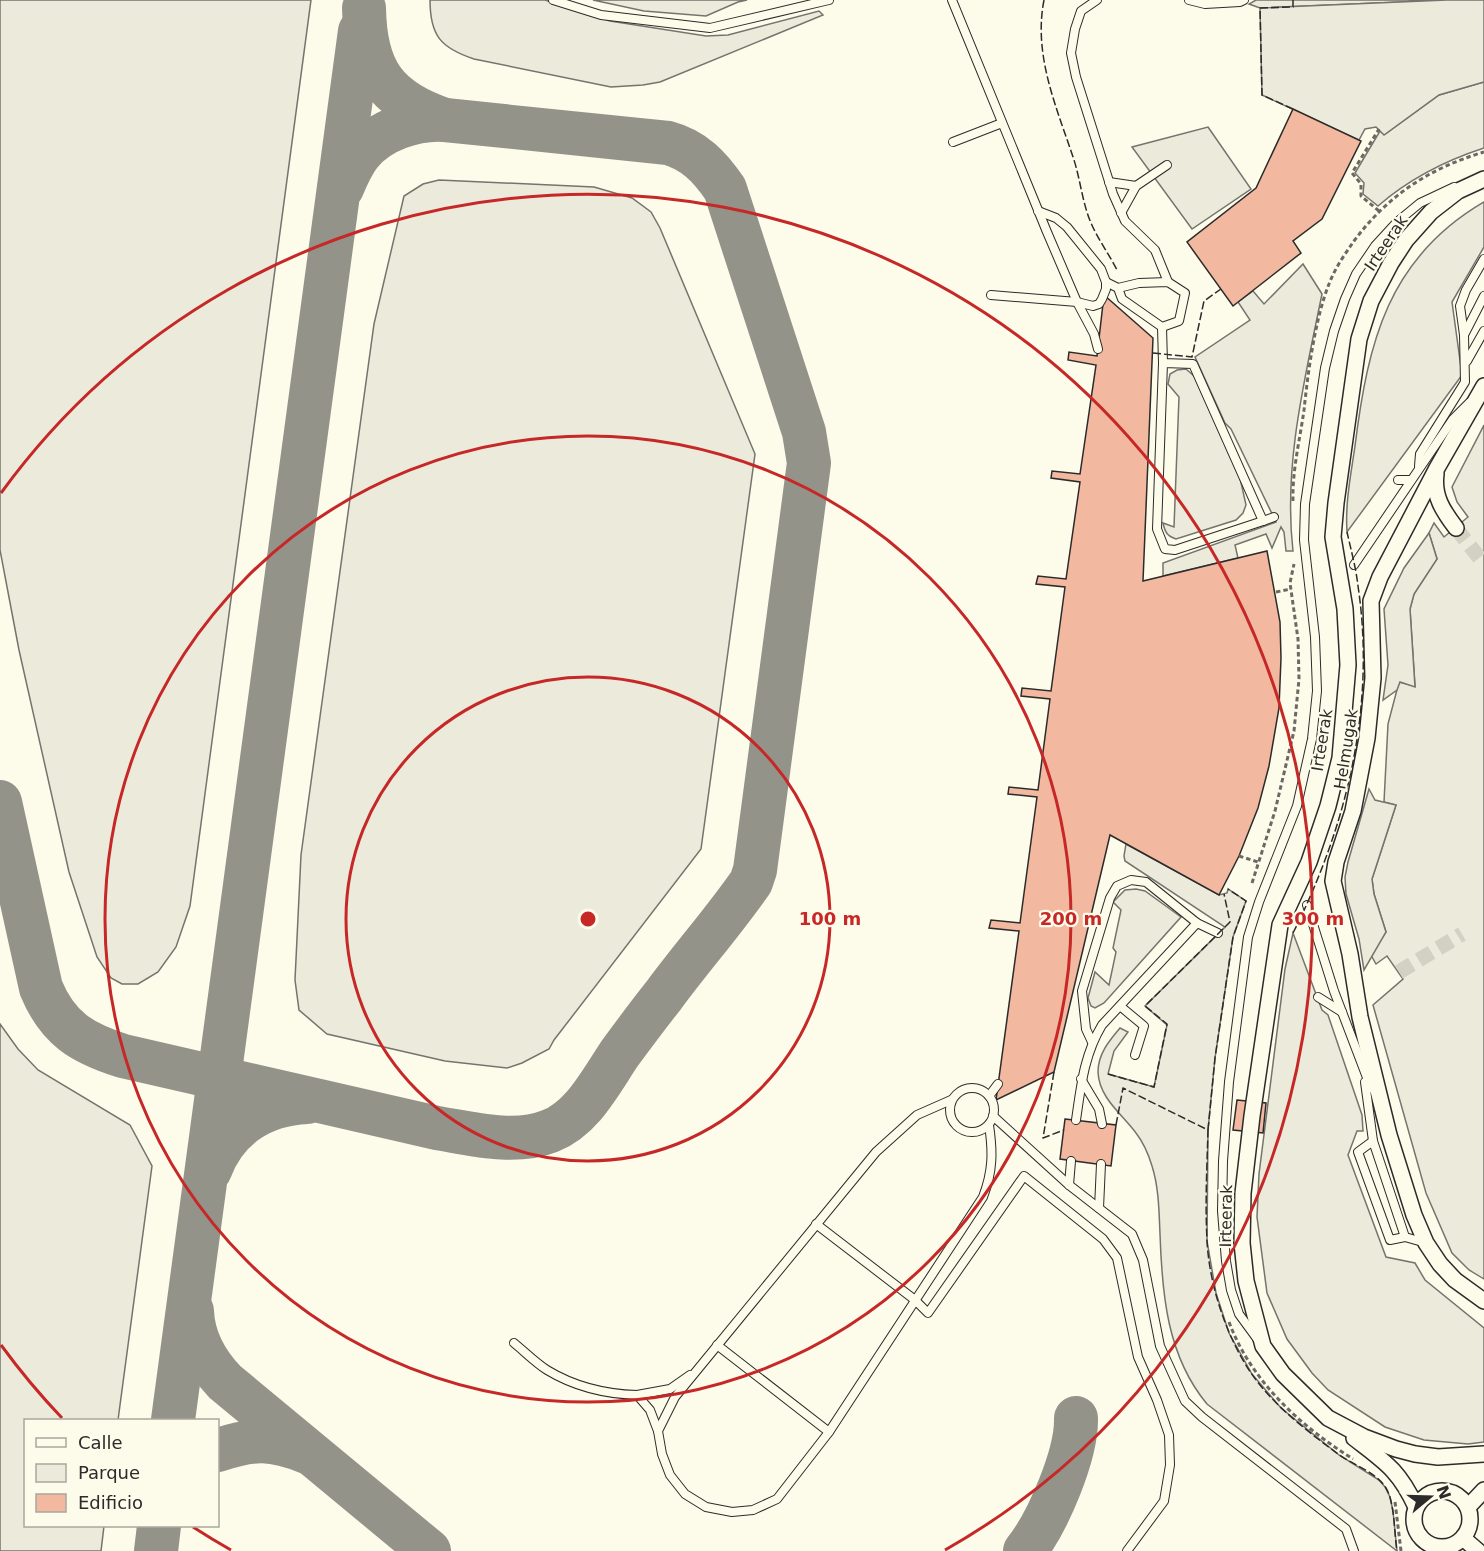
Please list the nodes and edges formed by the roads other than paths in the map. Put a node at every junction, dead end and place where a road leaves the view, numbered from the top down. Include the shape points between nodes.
1 (554, 0) edge
2 (829, 0) edge
3 (952, 0) edge
4 (1097, 0) edge
5 (1189, 0) edge
6 (1244, 0) edge
7 (1002, 123) junction
8 (953, 142) dead end
9 (1167, 165) dead end
10 (1484, 179) edge
11 (1109, 182) junction
12 (1136, 186) junction
13 (1038, 211) junction
14 (1121, 213) junction
15 (1484, 259) edge
16 (1106, 282) junction
17 (1168, 282) junction
18 (1118, 288) junction
19 (991, 294) dead end
20 (1484, 296) edge
21 (1077, 302) junction
22 (1162, 327) junction
23 (1484, 331) edge
24 (1464, 335) junction
25 (1098, 349) dead end
26 (1163, 363) junction
27 (1466, 363) junction
28 (1483, 388) edge
29 (1437, 468) junction
30 (1419, 469) junction
31 (1398, 480) dead end
32 (1411, 480) junction
33 (1274, 517) dead end
34 (1263, 521) junction
35 (1456, 528) tunnel mouth
36 (1354, 565) dead end
37 (1307, 905) dead end
38 (1197, 923) junction
39 (1218, 933) dead end
40 (1318, 997) dead end
41 (1120, 1006) junction
42 (1342, 1012) junction
43 (1092, 1042) junction
44 (1135, 1055) dead end
45 (1361, 1062) junction
46 (1081, 1079) junction
47 (998, 1084) dead end
48 (989, 1096) junction
49 (951, 1100) junction
50 (993, 1116) junction
51 (1076, 1120) dead end
52 (1102, 1124) dead end
53 (989, 1125) junction
54 (1389, 1135) junction
55 (1373, 1141) junction
56 (1071, 1161) dead end
57 (1101, 1164) dead end
58 (1069, 1185) junction
59 (1099, 1208) junction
60 (816, 1224) junction
61 (1405, 1238) junction
62 (1426, 1243) junction
63 (1455, 1280) junction
64 (1484, 1290) edge
65 (915, 1300) junction
66 (1484, 1301) edge
67 (514, 1343) dead end
68 (717, 1345) junction
69 (1263, 1346) junction
70 (696, 1370) junction
71 (637, 1395) junction
72 (1328, 1418) junction
73 (658, 1431) junction
74 (829, 1432) junction
75 (1484, 1454) edge
76 (1484, 1490) edge
77 (1416, 1507) junction
78 (1468, 1507) junction
79 (1463, 1538) junction
80 (1426, 1548) edge
81 (1127, 1551) edge
82 (1354, 1551) edge
83 (1478, 1551) edge

1 - 2 lane via 601,15 710,28
3 - 7 lane
4 - 11 lane via 1081,12 1071,53
5 - 6 lane via 1205,4
7 - 8 lane
7 - 13 lane
9 - 12 lane
10 - 69 street, Irteerak via 1458,191 1431,212 1406,240 1371,301 1359,339 1333,537 1345,609 1348,665 1340,758 1309,862 1280,925 1243,1193 1246,1281
10 - 69 lane via 1420,203 1374,246 1345,299 1325,368 1304,531 1316,637 1317,691 1312,739 1297,806 1248,937 1223,1161 1222,1211 1231,1290 1239,1314
11 - 12 lane
11 - 14 lane
12 - 14 lane
13 - 16 lane via 1067,227 1101,269
13 - 21 lane
14 - 17 lane via 1155,250
15 - 24 lane via 1460,306
16 - 18 lane
16 - 21 lane via 1099,304
17 - 18 lane
17 - 22 lane via 1185,293 1179,321
18 - 22 lane via 1122,299
19 - 21 lane
20 - 24 lane
21 - 25 lane
22 - 26 lane
23 - 27 lane
24 - 27 lane
26 - 34 lane via 1193,364
26 - 34 lane via 1157,530 1165,549 1175,550
27 - 30 lane via 1465,382 1420,453
28 - 29 street, Helmugak
28 - 30 lane via 1453,419
29 - 35 street via 1436,494
29 - 54 street, Helmugak via 1371,601 1373,678 1367,738 1353,811 1334,873 1334,890 1360,1017
30 - 32 lane
31 - 32 lane
32 - 36 lane
33 - 34 lane
37 - 42 lane
38 - 39 lane
38 - 41 lane
38 - 43 lane via 1146,882 1131,880 1117,886 1110,897 1082,991 1086,1029
40 - 42 lane
41 - 43 lane
41 - 44 lane via 1144,1026
42 - 45 lane
43 - 46 lane
45 - 54 lane
45 - 55 lane
46 - 51 lane
46 - 52 lane via 1099,1109
47 - 48 lane
48 - 49 lane via 980,1089 969,1088
48 - 50 lane
49 - 53 lane via 949,1111 959,1129 970,1133
49 - 60 lane via 917,1115 876,1152
50 - 53 lane
50 - 58 lane
53 - 65 lane via 991,1176 983,1197
54 - 62 street, Helmugak
55 - 61 lane
55 - 61 lane via 1358,1152 1390,1240
56 - 58 lane
57 - 59 lane
58 - 59 lane
59 - 82 lane via 1132,1234 1143,1260 1160,1346 1185,1401 1346,1529
60 - 65 lane
60 - 68 lane
61 - 62 lane
62 - 63 street, Helmugak
63 - 64 street
63 - 66 street, Helmugak
65 - 74 lane
65 - 81 lane via 928,1313 1024,1176 1103,1239 1117,1258 1138,1358 1169,1435 1170,1466 1164,1501
67 - 71 lane via 547,1370 583,1387 614,1395
68 - 70 lane
68 - 74 lane
69 - 72 street via 1283,1374
70 - 71 lane via 670,1389
70 - 73 lane via 675,1397
71 - 73 lane via 650,1410
72 - 75 street via 1364,1437 1415,1454
72 - 77 street via 1393,1468
73 - 74 lane via 670,1475 685,1494 706,1507 732,1512 753,1510 777,1499
76 - 78 street
77 - 78 street via 1431,1492 1442,1490 1461,1498
77 - 80 street via 1414,1528
78 - 79 street via 1469,1529
79 - 80 street via 1447,1548
79 - 83 street

